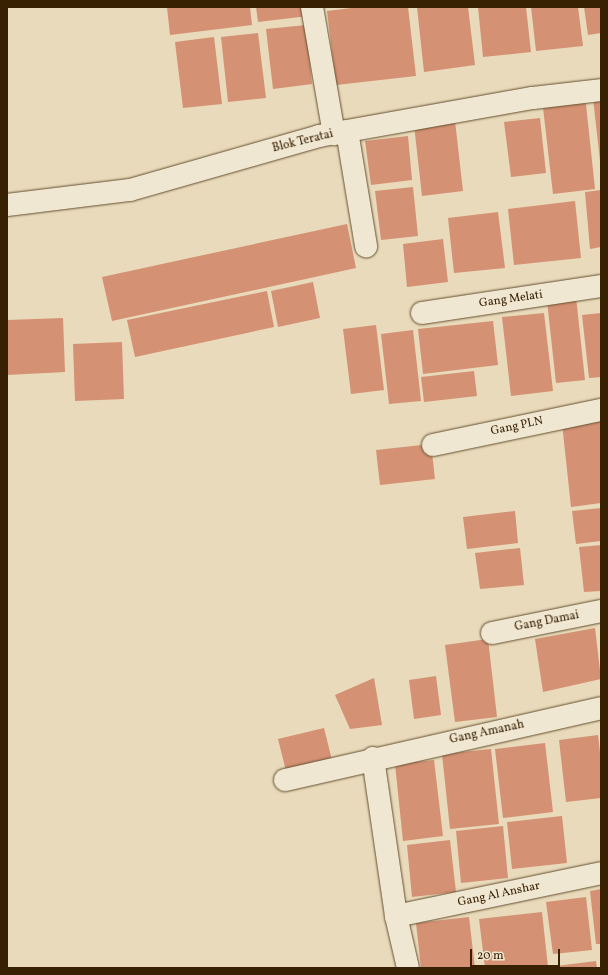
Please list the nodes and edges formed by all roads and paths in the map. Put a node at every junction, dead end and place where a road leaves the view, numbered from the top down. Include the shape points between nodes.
1 (312, 7) edge
2 (601, 90) edge
3 (341, 132) junction
4 (7, 205) edge
5 (366, 246) dead end
6 (601, 286) edge
7 (422, 313) dead end
8 (601, 410) edge
9 (433, 445) dead end
10 (601, 611) edge
11 (492, 633) dead end
12 (601, 708) edge
13 (373, 758) junction
14 (285, 780) dead end
15 (601, 873) edge
16 (396, 916) junction
17 (408, 968) edge

1 - 3 street
2 - 3 street, Blok Teratai via 533,98
3 - 4 street, Blok Teratai via 130,190
3 - 5 street
6 - 7 street, Gang Melati
8 - 9 street, Gang PLN
10 - 11 street, Gang Damai
12 - 13 street, Gang Amanah
13 - 14 street, Gang Amanah
13 - 16 street
15 - 16 street, Gang Al Anshar
16 - 17 street

